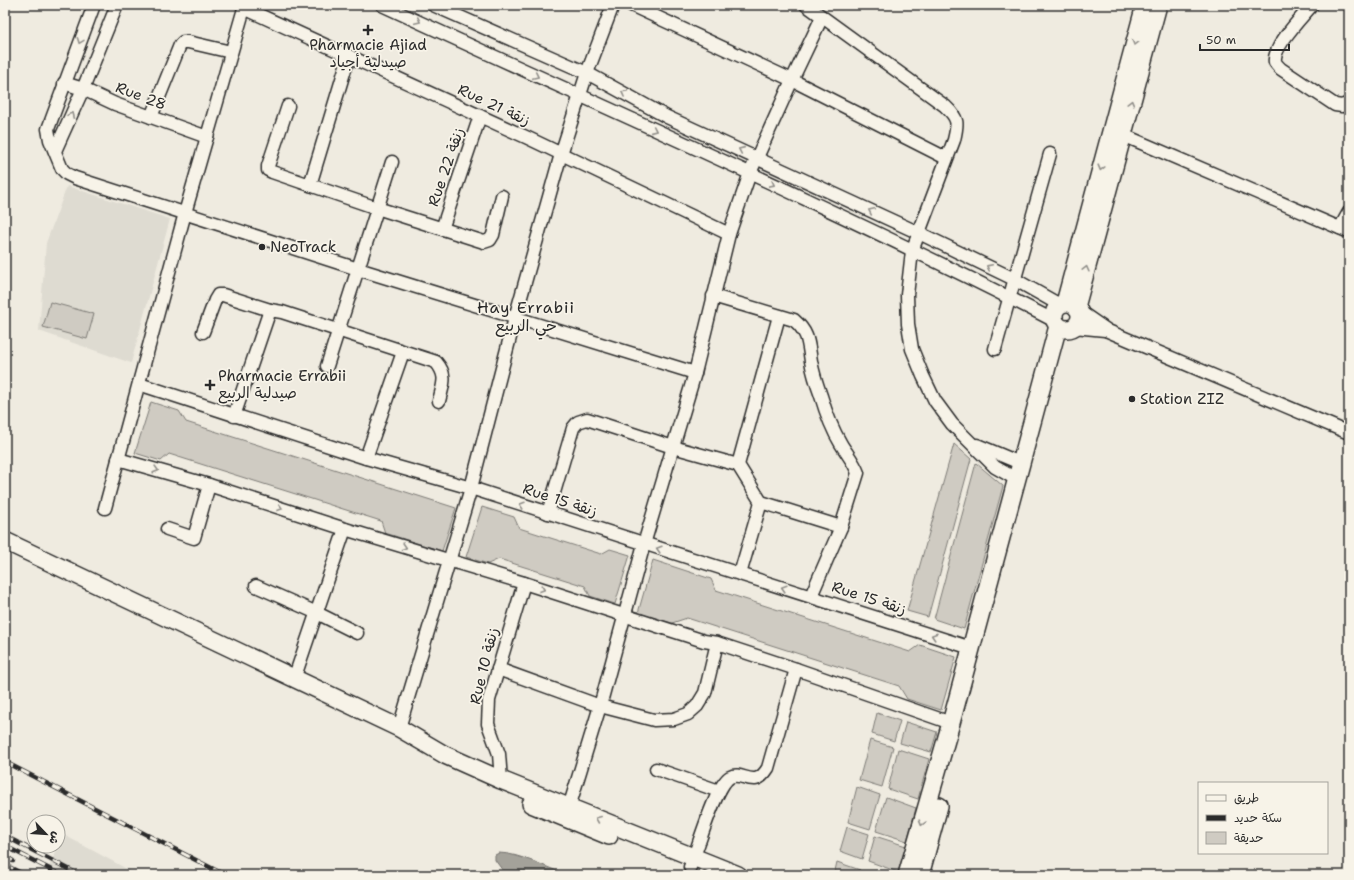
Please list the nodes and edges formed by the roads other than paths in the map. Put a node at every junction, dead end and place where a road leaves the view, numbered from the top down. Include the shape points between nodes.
1 (94, 5) edge
2 (117, 5) edge
3 (382, 5) edge
4 (434, 5) edge
5 (613, 5) edge
6 (631, 5) edge
7 (806, 5) edge
8 (1145, 5) edge
9 (1158, 5) edge
10 (1312, 5) edge
11 (245, 6) edge
12 (822, 18) junction
13 (231, 52) junction
14 (349, 56) junction
15 (587, 74) junction
16 (792, 80) junction
17 (64, 83) junction
18 (83, 89) junction
19 (580, 96) junction
20 (288, 106) dead end
21 (1347, 107) edge
22 (480, 116) junction
23 (151, 117) junction
24 (1123, 135) junction
25 (207, 137) junction
26 (55, 151) junction
27 (561, 154) junction
28 (1050, 154) dead end
29 (757, 158) junction
30 (946, 158) junction
31 (392, 162) dead end
32 (750, 173) junction
33 (310, 185) junction
34 (502, 196) dead end
35 (377, 208) junction
36 (1349, 212) edge
37 (185, 213) junction
38 (442, 229) junction
39 (1344, 230) edge
40 (919, 233) junction
41 (729, 234) junction
42 (912, 251) junction
43 (358, 269) junction
44 (1014, 279) junction
45 (713, 296) junction
46 (1008, 297) junction
47 (276, 311) junction
48 (779, 316) junction
49 (1067, 316) junction
50 (515, 318) junction
51 (337, 330) junction
52 (203, 332) dead end
53 (995, 349) dead end
54 (403, 352) junction
55 (327, 366) dead end
56 (695, 373) junction
57 (139, 384) junction
58 (439, 401) dead end
59 (234, 416) junction
60 (1349, 433) edge
61 (673, 447) junction
62 (366, 458) junction
63 (118, 459) junction
64 (738, 465) junction
65 (1018, 471) junction
66 (210, 485) junction
67 (471, 488) junction
68 (761, 502) junction
69 (105, 508) dead end
70 (548, 513) junction
71 (841, 527) junction
72 (167, 529) dead end
73 (345, 529) junction
74 (5, 541) edge
75 (644, 544) junction
76 (449, 561) junction
77 (740, 574) junction
78 (524, 583) junction
79 (256, 586) dead end
80 (811, 596) junction
81 (317, 613) junction
82 (625, 616) junction
83 (357, 633) dead end
84 (717, 643) junction
85 (971, 648) junction
86 (498, 669) junction
87 (796, 669) junction
88 (294, 679) junction
89 (600, 706) junction
90 (951, 723) junction
91 (399, 728) junction
92 (445, 755) junction
93 (656, 769) dead end
94 (501, 780) junction
95 (719, 791) junction
96 (567, 813) junction
97 (692, 862) junction
98 (709, 875) edge
99 (738, 875) edge
100 (907, 875) edge
101 (920, 875) edge

1 -> 17 street
2 - 18 street
3 -> 19 street
4 - 15 street
5 - 15 street
6 - 16 street
7 - 12 street
8 -> 49 main road
24 -> 9 main road
10 - 21 street via 1281,43 1276,54 1276,62 1281,69 1335,105
11 - 13 street
11 - 14 street, Rue 21 زنقة
12 - 16 street
12 - 30 street via 953,114 957,122 956,129
13 - 23 street via 183,42
13 - 25 street
14 - 22 street, Rue 21 زنقة
14 - 33 street
15 - 19 street
29 -> 15 street via 667,116
16 - 29 street
16 - 30 street
17 - 18 street, Rue 28
17 - 26 street via 48,129
18 - 23 street, Rue 28
26 -> 18 street
19 - 27 street
19 -> 32 street
20 - 33 street via 268,170
22 - 27 street, Rue 21 زنقة
22 - 38 street, Rue 22 زنقة
23 - 25 street, Rue 28
24 - 39 street
49 -> 24 main road
25 - 37 street
26 - 37 street via 62,169 67,174
27 - 41 street, Rue 21 زنقة
27 - 50 street
28 - 44 street
29 - 32 street
40 -> 29 street
30 - 40 street
31 - 35 street
32 - 41 street
32 -> 42 street
33 - 35 street
34 - 38 street via 493,236 487,242
35 - 38 street
35 - 43 street
36 - 39 street
37 - 43 street
37 - 57 street
40 - 42 street
44 -> 40 street
41 - 45 street
42 - 46 street
42 - 65 street via 907,295 908,324 912,349 935,401 952,424 972,443
43 - 50 street
43 - 51 street
44 - 46 street
44 - 49 street
45 - 48 street
45 - 56 street
46 - 49 street
46 - 53 street
47 - 51 street
47 - 52 street via 218,295
47 - 59 street
48 - 64 street
48 - 71 street via 794,320 802,327 808,339 811,361 833,429 856,466 858,473
49 - 60 street
49 - 65 main road
49 - 101 main road via 1027,476
50 - 56 street
50 - 67 street
51 - 54 street
51 - 55 street
54 - 58 street via 436,362 441,368 444,375
54 - 62 street
56 - 61 street
57 - 59 street, Rue 15 زنقة
57 - 63 street
59 - 62 street, Rue 15 زنقة
61 - 64 street
61 - 70 street via 587,419 578,422 569,438
61 - 75 street
62 - 67 street, Rue 15 زنقة
63 -> 66 street
63 - 69 street
64 - 68 street
65 - 85 main road
66 - 72 street via 194,538
66 -> 73 street
70 -> 67 street, Rue 15 زنقة
67 - 76 street
68 - 71 street
68 - 77 street
70 - 75 street, Rue 15 زنقة
71 - 80 street
73 -> 76 street
73 - 81 street
74 - 88 main road
77 -> 75 street, Rue 15 زنقة
75 - 82 street
76 - 78 street
76 - 91 street
80 -> 77 street, Rue 15 زنقة
78 -> 82 street
78 - 86 street, Rue 10 زنقة
79 - 81 street
85 -> 80 street, Rue 15 زنقة
81 - 83 street
81 - 88 street
82 - 84 street
82 - 89 street
84 - 87 street
84 - 89 street via 705,693 698,706 688,714 674,719 654,720
85 - 90 main road
86 - 89 street
86 - 94 street, Rue 10 زنقة via 489,700 488,724 499,754
87 - 90 street
87 - 95 street via 773,752 764,774 758,778 729,778
88 - 91 main road
89 - 96 street
90 -> 100 main road
91 - 92 main road
92 - 94 main road
92 - 96 main road via 471,778
93 - 95 street
94 - 96 main road
95 - 97 street
96 - 97 main road
97 - 98 main road
97 - 99 main road

